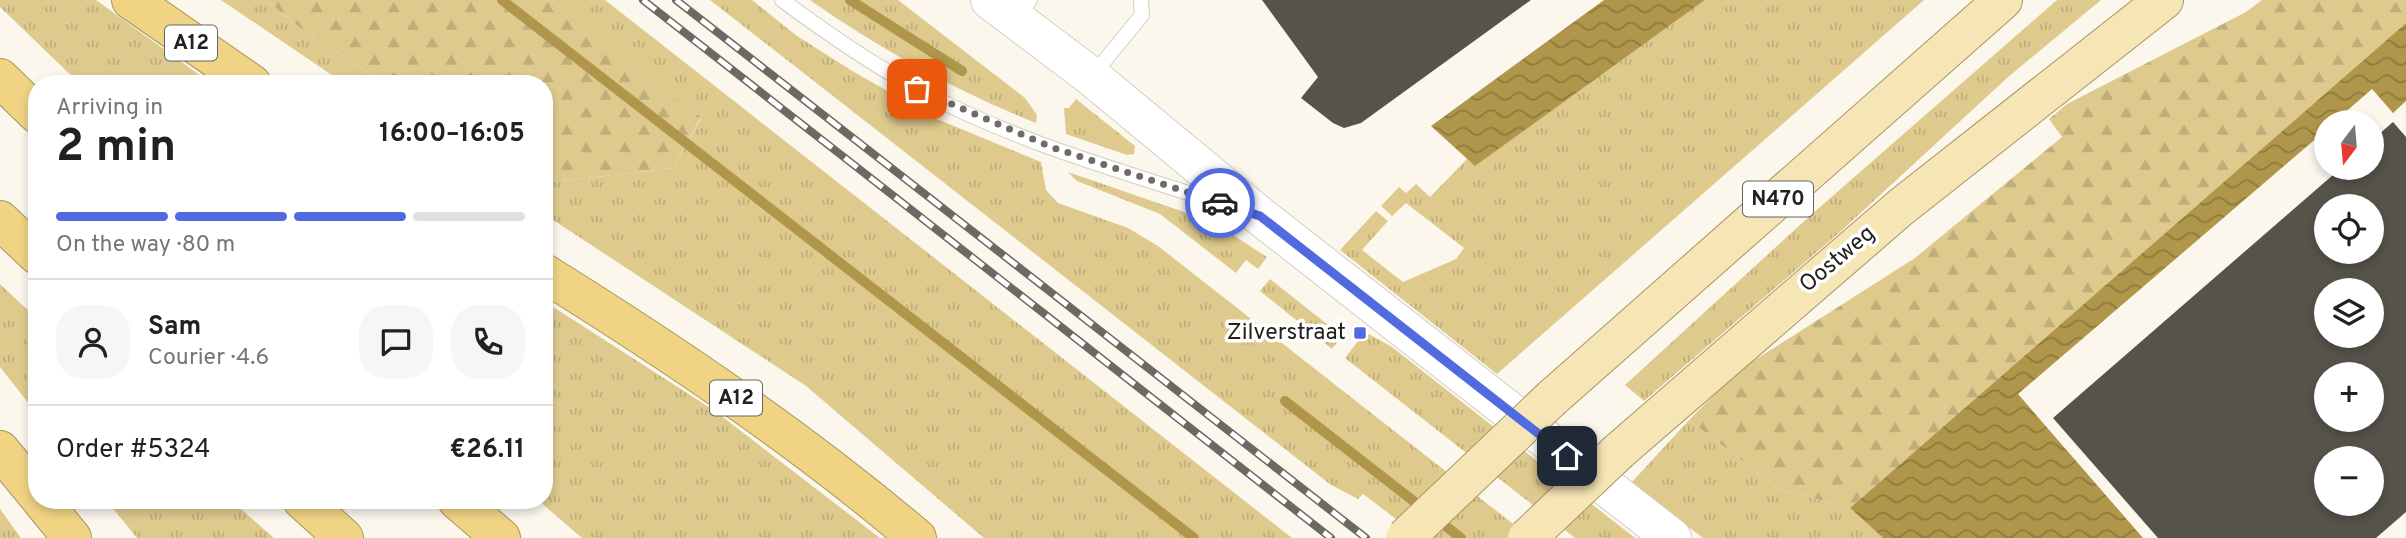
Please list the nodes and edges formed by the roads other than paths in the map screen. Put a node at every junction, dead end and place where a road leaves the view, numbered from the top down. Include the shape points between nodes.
1 (131, 0) edge
2 (782, 0) edge
3 (1141, 0) edge
4 (2003, 0) edge
5 (2164, 0) edge
6 (1012, 7) edge
7 (240, 75) edge
8 (1092, 77) junction
9 (0, 78) edge
10 (28, 105) edge
11 (1260, 216) junction
12 (0, 220) edge
13 (28, 247) edge
14 (553, 279) edge
15 (0, 450) edge
16 (28, 484) edge
17 (48, 509) edge
18 (312, 509) edge
19 (467, 509) edge
20 (72, 538) edge
21 (344, 538) edge
22 (501, 538) edge
23 (917, 538) edge
24 (1405, 538) edge
25 (1527, 538) edge
26 (1672, 538) edge

1 - 7 highway, A12
2 - 11 lane via 907,83 996,125
3 - 8 lane via 1142,15
4 - 24 main road, N470, bridge via 1552,398
5 - 25 main road, Oostweg, bridge via 1901,207 1619,451
6 - 8 street
8 - 11 street
9 - 10 highway
11 - 26 street
12 - 13 highway
14 - 23 highway, A12 via 741,401
15 - 16 highway
17 - 20 highway
18 - 21 highway
19 - 22 highway

